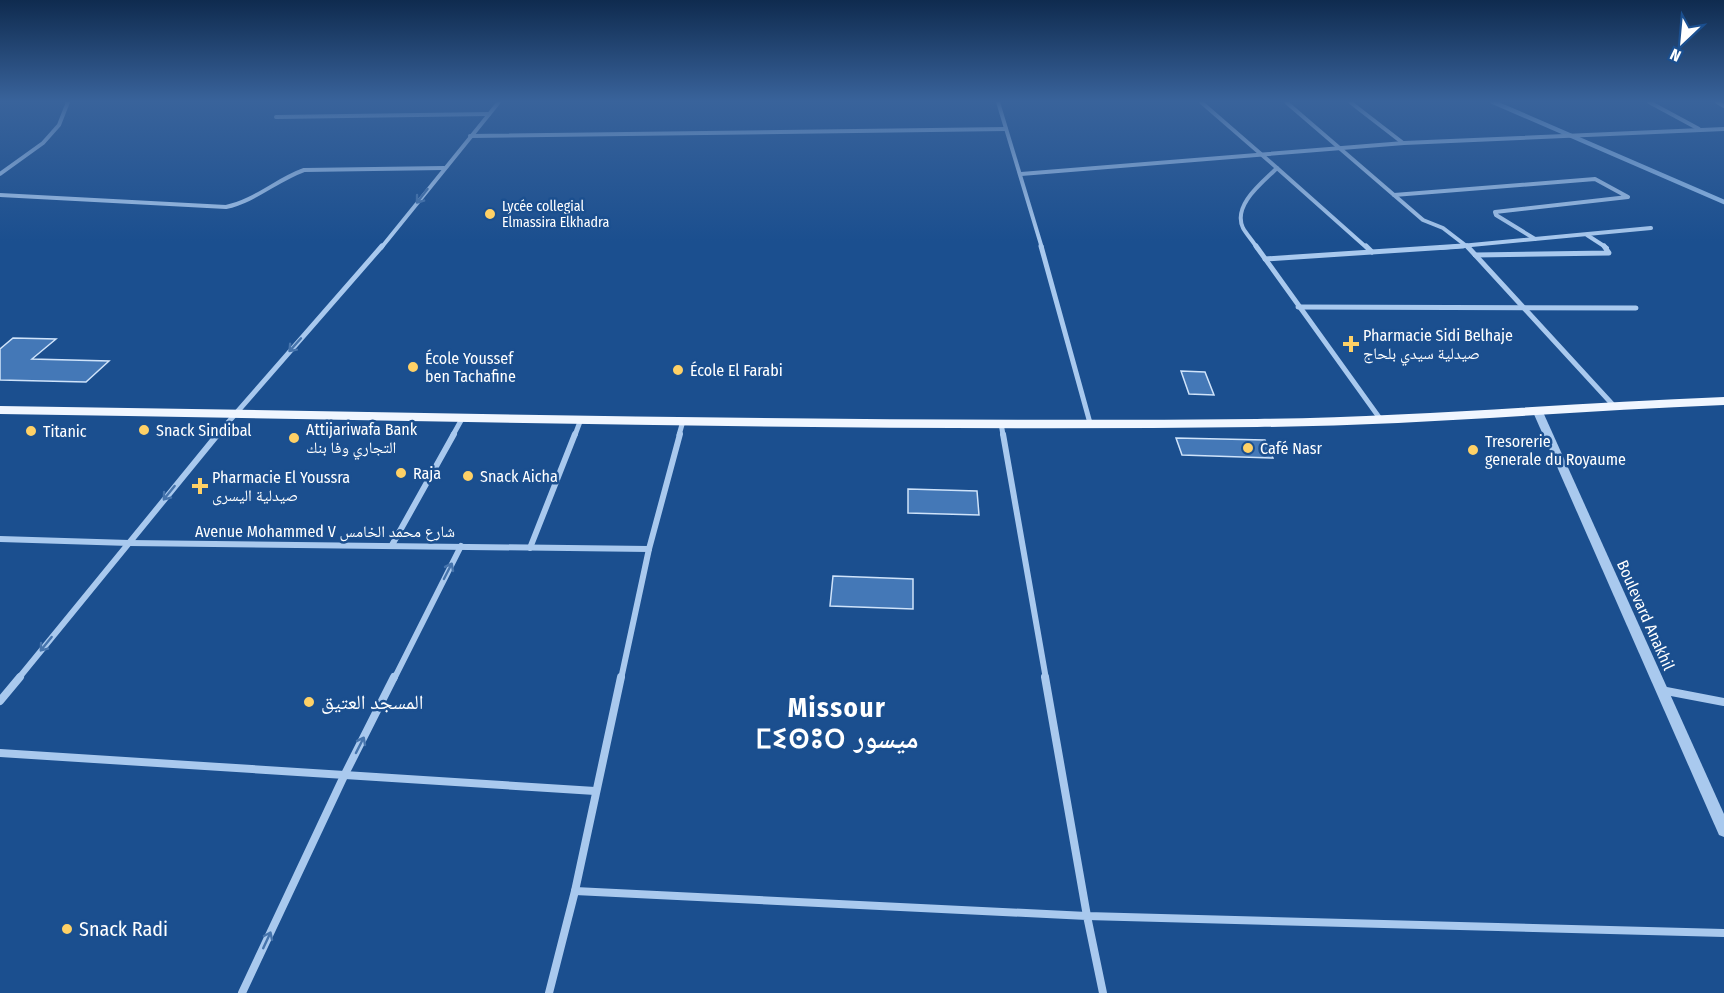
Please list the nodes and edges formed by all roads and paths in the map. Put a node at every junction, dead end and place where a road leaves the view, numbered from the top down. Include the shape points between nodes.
1 (34, 148) edge
2 (460, 148) edge
3 (1012, 148) edge
4 (1255, 148) edge
5 (1336, 148) edge
6 (1340, 148) edge
7 (1262, 154) junction
8 (444, 168) junction
9 (1277, 168) junction
10 (0, 174) edge
11 (1021, 174) junction
12 (0, 195) edge
13 (1394, 195) junction
14 (1651, 228) dead end
15 (1587, 235) junction
16 (1535, 239) junction
17 (1467, 246) junction
18 (1372, 252) junction
19 (1475, 255) junction
20 (1265, 259) junction
21 (1298, 307) junction
22 (1636, 308) dead end
23 (1527, 309) junction
24 (1724, 401) edge
25 (1614, 406) junction
26 (0, 410) edge
27 (1538, 412) junction
28 (235, 413) junction
29 (463, 417) junction
30 (581, 419) junction
31 (1382, 420) junction
32 (683, 421) junction
33 (1001, 423) junction
34 (1090, 423) junction
35 (0, 539) edge
36 (129, 543) junction
37 (392, 545) junction
38 (461, 546) junction
39 (530, 548) junction
40 (649, 549) junction
41 (1660, 689) junction
42 (0, 701) edge
43 (1724, 702) edge
44 (0, 753) edge
45 (344, 776) junction
46 (596, 791) junction
47 (1724, 830) edge
48 (575, 891) junction
49 (1087, 916) junction
50 (1724, 933) edge
51 (242, 993) edge
52 (549, 993) edge
53 (1103, 993) edge

1 - 10 street
2 - 8 street
3 - 11 street
4 - 7 street
5 - 7 street
6 - 13 street
7 - 9 street
7 - 11 street
8 - 12 street via 304,170 287,175 249,202 225,207
8 -> 28 street via 373,258
9 - 18 street
9 - 20 street via 1244,203 1240,216 1242,226
11 - 34 street
13 - 16 street via 1595,179 1628,197 1495,212
13 - 17 street via 1423,220 1443,228
14 - 15 street
15 - 16 street
15 - 19 street via 1609,253
16 - 17 street
17 - 18 street
17 - 19 street
18 - 20 street
19 - 23 street
20 - 21 street
21 - 23 street
21 - 31 street
22 - 23 street
23 - 25 street
24 - 25 main road
25 - 27 main road
26 - 28 main road
27 - 31 main road
27 - 41 street, Boulevard Anakhil
28 - 29 main road
28 -> 36 street
29 - 30 main road
29 - 37 street
30 - 32 main road
30 - 39 street
31 - 34 main road
32 - 33 main road
32 - 40 street
33 - 34 main road
33 - 49 street
35 - 36 street, Avenue Mohammed V شارع محمد الخامس
36 - 37 street, Avenue Mohammed V شارع محمد الخامس
36 -> 42 street
37 - 38 street, Avenue Mohammed V شارع محمد الخامس
38 - 39 street, Avenue Mohammed V شارع محمد الخامس
45 -> 38 street
39 - 40 street, Avenue Mohammed V شارع محمد الخامس
40 - 46 street
41 - 43 street
41 - 47 street, Boulevard Anakhil
44 - 45 street
45 - 46 street
51 -> 45 street
46 - 48 street
48 - 49 street
48 - 52 street
49 - 50 street
49 - 53 street

